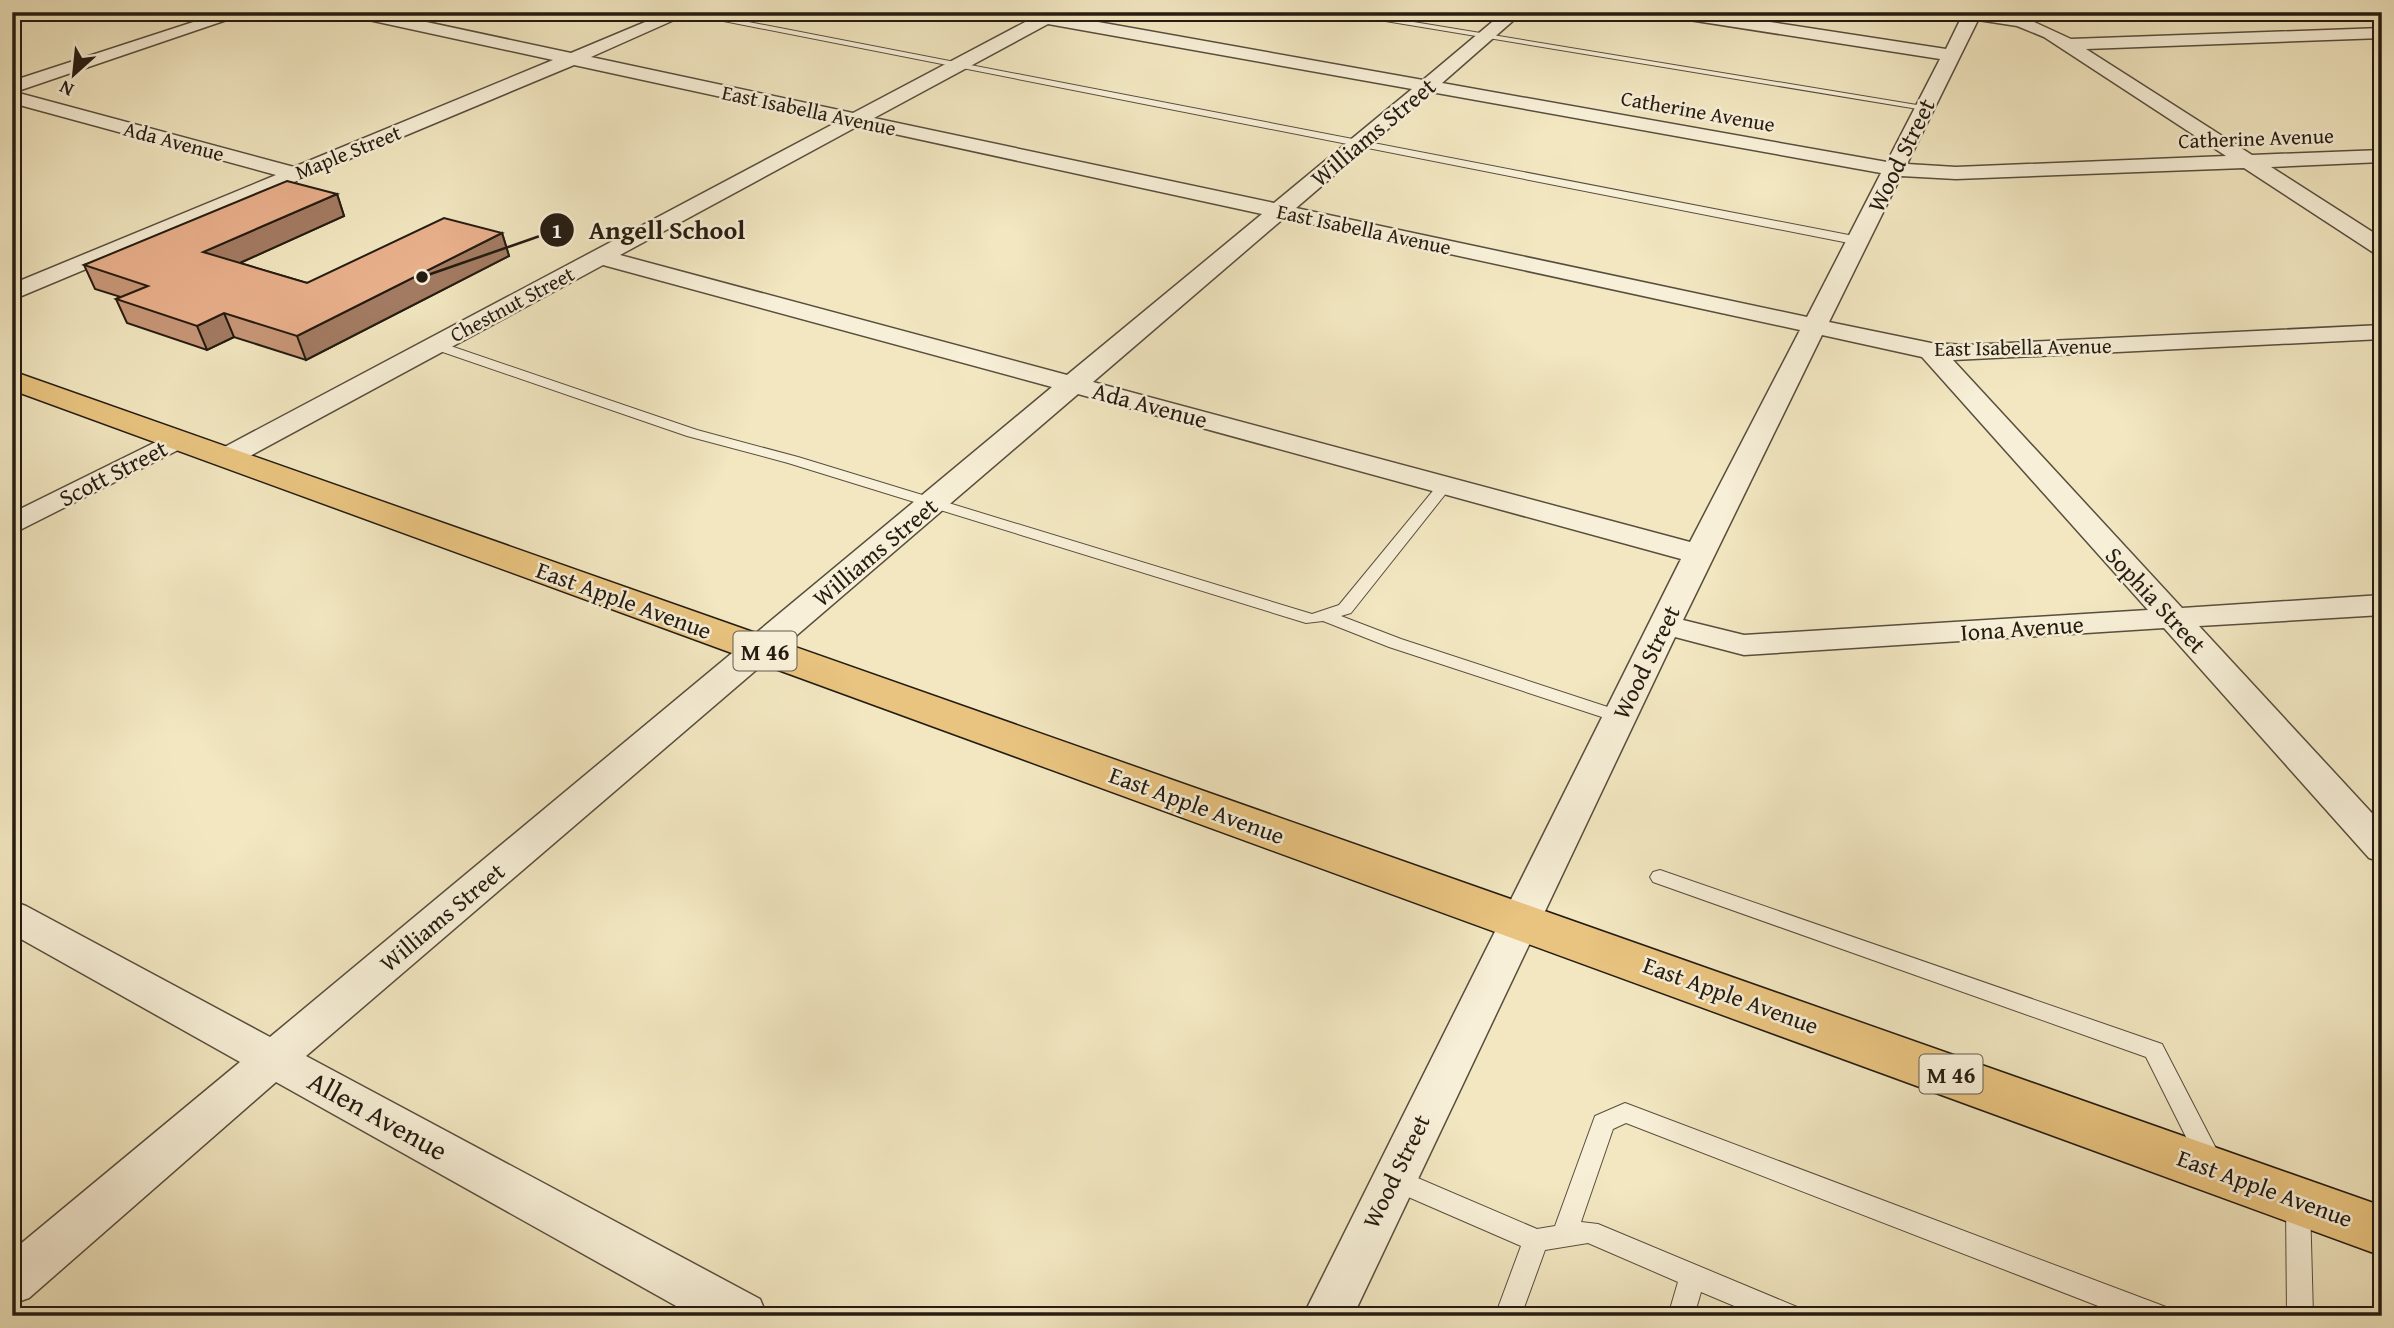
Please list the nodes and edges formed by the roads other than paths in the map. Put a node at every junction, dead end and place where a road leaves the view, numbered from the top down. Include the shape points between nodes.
1 (242, 12) edge
2 (355, 12) edge
3 (683, 12) edge
4 (1012, 12) edge
5 (1335, 12) edge
6 (1515, 12) edge
7 (1670, 12) edge
8 (1972, 13) edge
9 (1051, 15) edge
10 (2382, 33) edge
11 (1487, 36) junction
12 (2068, 44) junction
13 (1951, 55) junction
14 (573, 59) junction
15 (956, 66) junction
16 (1428, 86) junction
17 (12, 87) edge
18 (12, 97) edge
19 (1924, 107) junction
20 (855, 120) junction
21 (1360, 144) junction
22 (2382, 156) edge
23 (2249, 162) junction
24 (1894, 169) junction
25 (295, 174) junction
26 (1278, 211) junction
27 (1859, 241) junction
28 (2382, 248) edge
29 (600, 257) junction
30 (12, 293) edge
31 (1816, 326) junction
32 (2382, 332) edge
33 (436, 345) junction
34 (1931, 351) junction
35 (12, 380) edge
36 (1073, 385) junction
37 (176, 440) junction
38 (227, 457) junction
39 (1446, 484) junction
40 (931, 504) junction
41 (12, 525) edge
42 (1699, 554) junction
43 (2382, 605) edge
44 (1326, 616) junction
45 (2172, 618) junction
46 (1665, 625) junction
47 (760, 649) junction
48 (1620, 717) junction
49 (2382, 848) edge
50 (1660, 877) dead end
51 (12, 916) edge
52 (1519, 919) junction
53 (275, 1058) junction
54 (2214, 1168) junction
55 (1392, 1178) junction
56 (2298, 1199) junction
57 (2382, 1231) edge
58 (1564, 1236) junction
59 (1536, 1240) junction
60 (1693, 1276) junction
61 (12, 1282) edge
62 (742, 1316) edge
63 (1328, 1316) edge
64 (1508, 1316) edge
65 (1681, 1316) edge
66 (1788, 1316) edge
67 (2157, 1316) edge
68 (2300, 1316) edge

1 - 17 street
2 - 14 street, East Isabella Avenue
3 - 14 street, Maple Street
3 - 15 lane
4 - 9 street, Catherine Avenue
5 - 11 lane
6 - 11 street, Williams Street
7 - 13 street
8 - 12 street via 2033,25
8 - 13 street, Wood Street
9 - 15 street, Chestnut Street
9 - 16 street, Catherine Avenue
10 - 12 street
11 - 16 street, Williams Street
11 - 19 lane
12 - 23 street
13 - 19 street, Wood Street
14 - 20 street, East Isabella Avenue
14 - 25 street, Maple Street
15 - 20 street, Chestnut Street
15 - 21 lane
16 - 21 street, Williams Street
16 - 24 street, Catherine Avenue
18 - 25 street, Ada Avenue
19 - 24 street, Wood Street
20 - 26 street, East Isabella Avenue
20 - 29 street, Chestnut Street
21 - 26 street, Williams Street
21 - 27 lane
22 - 23 street, Catherine Avenue
23 - 24 street, Catherine Avenue via 1956,173
23 - 28 street
24 - 27 street, Wood Street
25 - 30 street, Maple Street
26 - 31 street, East Isabella Avenue
26 - 36 street, Williams Street
27 - 31 street, Wood Street
29 - 33 street, Chestnut Street
29 - 36 street, Ada Avenue
31 - 34 street, East Isabella Avenue
31 - 42 street, Wood Street
32 - 34 street, East Isabella Avenue
33 - 38 street, Chestnut Street
33 - 40 lane via 667,425
34 - 45 street, Sophia Street
35 - 37 main road, East Apple Avenue / M 46
36 - 39 street, Ada Avenue
36 - 40 street, Williams Street
37 - 38 main road, East Apple Avenue / M 46
37 - 41 street, Scott Street
38 - 47 main road, East Apple Avenue / M 46
39 - 42 street, Ada Avenue
39 - 44 lane via 1345,609
40 - 44 lane via 1312,619
40 - 47 street, Williams Street
42 - 46 street, Wood Street
43 - 45 street, Iona Avenue
44 - 48 lane
45 - 46 street, Iona Avenue via 1744,645
45 - 49 street, Sophia Street
46 - 48 street, Wood Street
47 - 52 main road, East Apple Avenue / M 46
47 - 53 street, Williams Street
48 - 52 street, Wood Street
50 - 54 lane via 2154,1051
51 - 53 street, Allen Avenue
52 - 54 main road, East Apple Avenue / M 46
52 - 55 street, Wood Street
53 - 61 street, Williams Street
53 - 62 street, Allen Avenue
54 - 56 main road, East Apple Avenue / M 46
55 - 59 lane
55 - 63 street, Wood Street
56 - 57 main road, East Apple Avenue / M 46
56 - 68 lane
58 - 59 lane
58 - 60 lane via 1589,1232
58 - 67 lane via 1603,1123 1625,1113
59 - 64 lane
60 - 65 lane
60 - 66 lane

